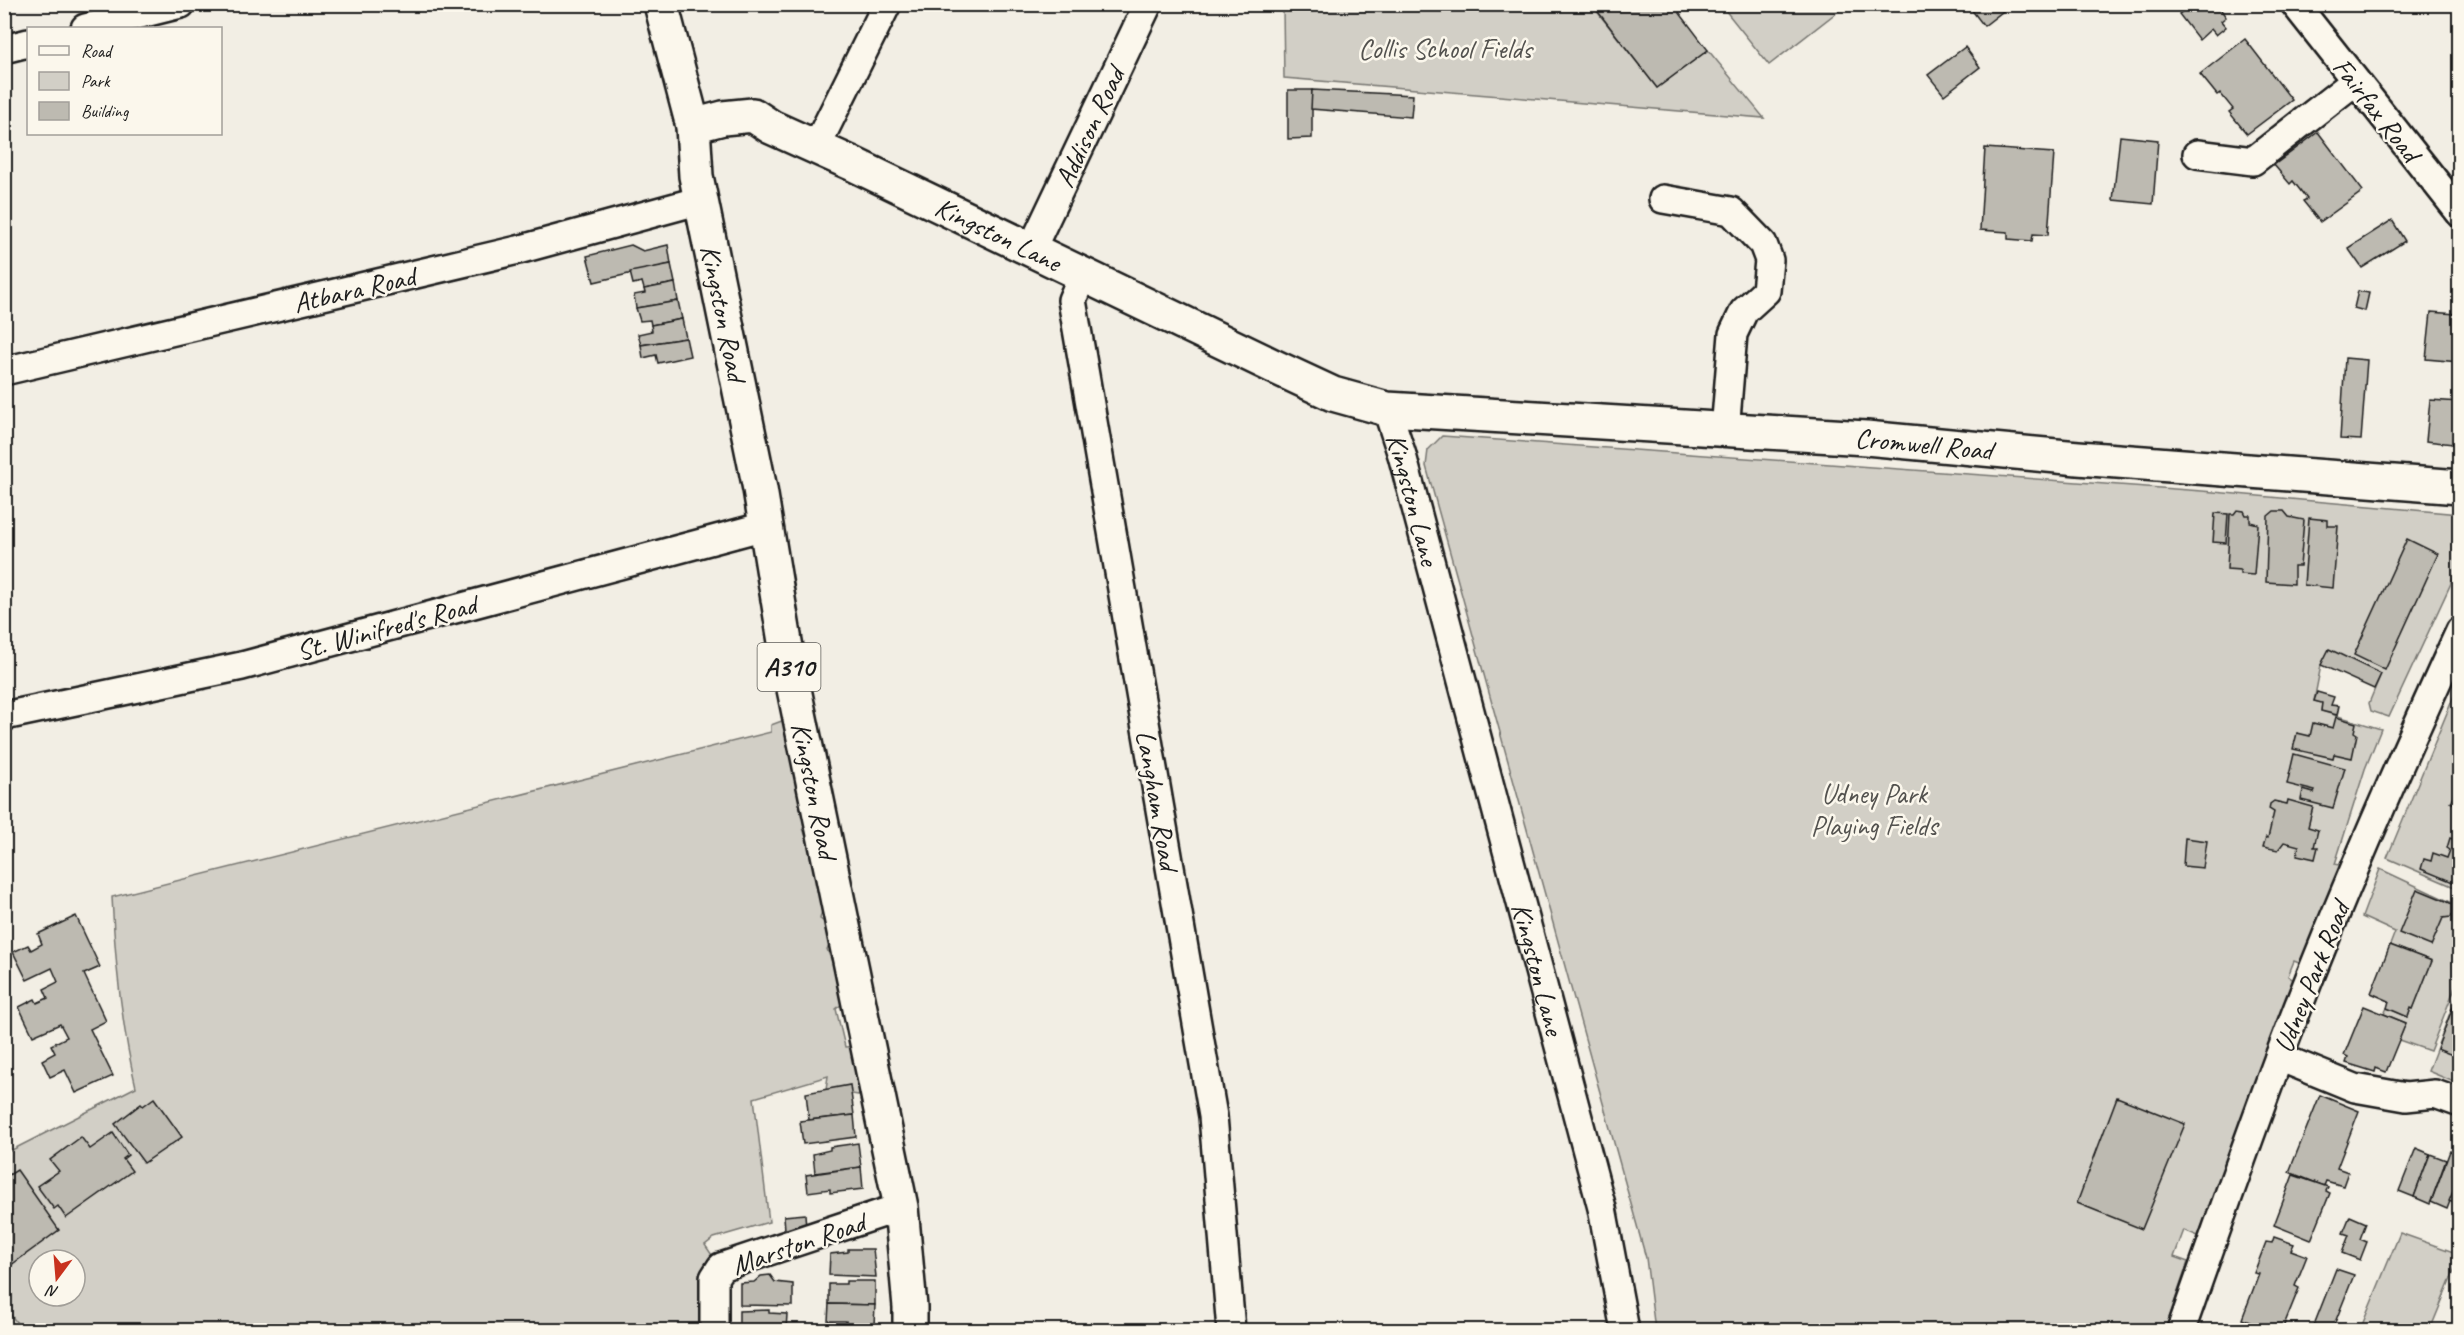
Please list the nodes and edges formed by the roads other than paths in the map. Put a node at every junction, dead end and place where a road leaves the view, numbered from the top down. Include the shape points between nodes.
1 (181, 4) edge
2 (661, 4) edge
3 (887, 4) edge
4 (1148, 4) edge
5 (2295, 4) edge
6 (89, 27) edge
7 (27, 43) edge
8 (4, 49) edge
9 (2354, 82) junction
10 (693, 126) junction
11 (816, 147) junction
12 (2197, 154) dead end
13 (1663, 199) dead end
14 (701, 200) junction
15 (2460, 213) edge
16 (1031, 250) junction
17 (1083, 273) junction
18 (4, 371) edge
19 (1387, 409) junction
20 (1725, 430) junction
21 (2460, 487) edge
22 (765, 526) junction
23 (2460, 631) edge
24 (4, 716) edge
25 (2279, 1057) junction
26 (2460, 1103) edge
27 (902, 1207) junction
28 (714, 1330) edge
29 (910, 1330) edge
30 (1231, 1330) edge
31 (1625, 1330) edge
32 (2181, 1330) edge

1 - 6 street
2 - 10 main road, Kingston Road / A310
3 - 11 street
4 - 16 street, Addison Road
5 - 9 street, Fairfax Road
7 - 8 street
9 - 12 street via 2253,161
9 - 15 street, Fairfax Road
10 - 11 main road, Kingston Lane via 753,115
10 - 14 main road, Kingston Road / A310
11 - 16 main road, Kingston Lane
13 - 20 street via 1731,211 1763,244 1769,260 1766,291 1744,311 1733,334
14 - 18 street, Atbara Road via 518,250
14 - 22 main road, Kingston Road / A310
16 - 17 main road, Kingston Lane
17 - 19 main road, Kingston Lane via 1333,394
17 - 30 street, Langham Road via 1072,300 1213,1116
19 - 20 main road, Cromwell Road
19 - 31 street, Kingston Lane via 1602,1208
20 - 21 main road, Cromwell Road
22 - 24 street, St. Winifred's Road via 242,666
22 - 27 main road, Kingston Road / A310 via 788,660
23 - 25 street, Udney Park Road via 2361,855
25 - 26 street via 2355,1088 2406,1097 2435,1094
25 - 32 street, Udney Park Road
27 - 28 street, Marston Road via 721,1267 714,1278
27 - 29 main road, Kingston Road / A310

